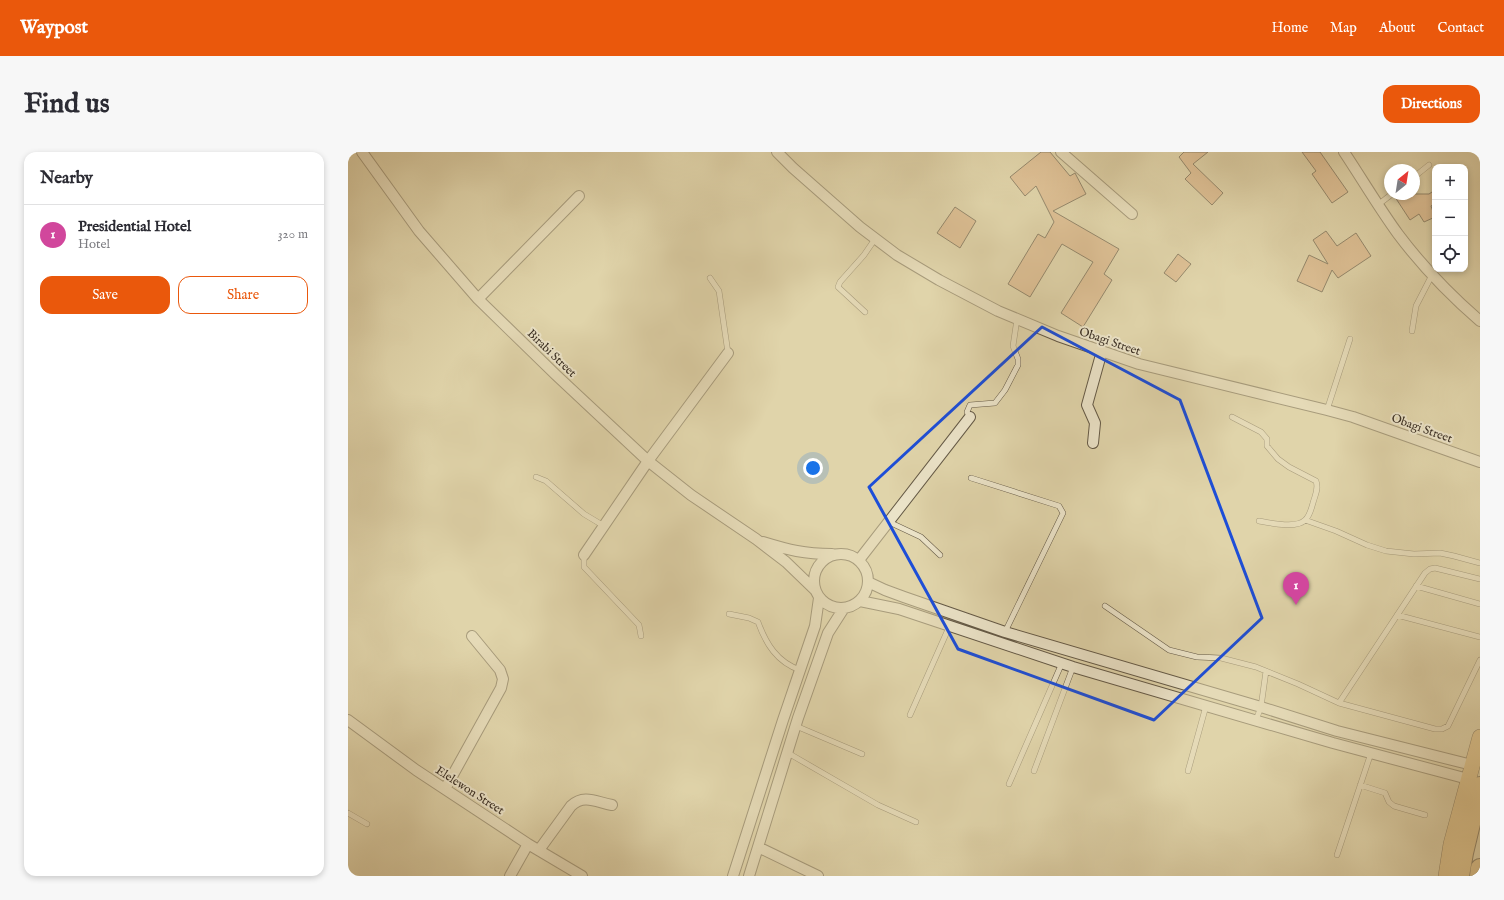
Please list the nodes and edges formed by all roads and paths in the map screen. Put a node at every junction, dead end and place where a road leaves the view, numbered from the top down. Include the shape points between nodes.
1 (362, 152) edge
2 (777, 152) edge
3 (1061, 152) edge
4 (1344, 152) edge
5 (1428, 165) dead end
6 (1420, 171) edge
7 (579, 196) dead end
8 (1384, 200) edge
9 (1378, 204) junction
10 (1132, 214) dead end
11 (876, 239) junction
12 (1432, 275) junction
13 (710, 278) dead end
14 (478, 299) junction
15 (865, 312) dead end
16 (1017, 319) junction
17 (1480, 321) edge
18 (1412, 330) dead end
19 (1350, 339) dead end
20 (1102, 352) junction
21 (728, 353) joint
22 (1327, 410) junction
23 (970, 417) joint
24 (1232, 417) dead end
25 (1093, 443) dead end
26 (648, 461) junction
27 (1480, 462) edge
28 (536, 477) dead end
29 (971, 478) dead end
30 (1305, 520) junction
31 (1259, 521) dead end
32 (889, 522) junction
33 (604, 526) junction
34 (756, 539) junction
35 (834, 554) junction
36 (584, 555) joint
37 (940, 555) dead end
38 (859, 560) junction
39 (1480, 563) edge
40 (1480, 579) edge
41 (868, 582) junction
42 (1416, 586) junction
43 (817, 594) junction
44 (860, 601) junction
45 (1480, 604) edge
46 (1105, 606) dead end
47 (844, 608) junction
48 (729, 614) dead end
49 (1397, 615) junction
50 (950, 625) junction
51 (1005, 632) junction
52 (472, 636) dead end
53 (641, 636) dead end
54 (1480, 637) edge
55 (1480, 660) edge
56 (1062, 663) junction
57 (1073, 667) junction
58 (800, 670) junction
59 (1266, 671) junction
60 (1339, 703) junction
61 (1206, 706) junction
62 (1260, 707) junction
63 (910, 715) dead end
64 (348, 720) edge
65 (1256, 720) junction
66 (796, 726) junction
67 (1337, 732) junction
68 (1480, 737) edge
69 (1333, 743) junction
70 (788, 753) junction
71 (1371, 753) junction
72 (862, 754) dead end
73 (1034, 771) dead end
74 (1188, 771) dead end
75 (1473, 777) edge
76 (1009, 784) dead end
77 (1360, 785) junction
78 (445, 789) junction
79 (612, 805) dead end
80 (348, 813) edge
81 (1425, 816) dead end
82 (916, 822) dead end
83 (367, 824) dead end
84 (528, 844) junction
85 (758, 847) junction
86 (539, 850) junction
87 (1337, 855) dead end
88 (1480, 868) edge
89 (510, 876) edge
90 (582, 876) edge
91 (733, 876) edge
92 (749, 876) edge
93 (818, 876) edge
94 (1446, 876) edge
95 (1460, 876) edge
96 (1479, 876) edge

1 - 14 street, Birabi Street via 419,231
2 - 11 street, Obagi Street
3 - 10 street
4 - 9 street
5 - 6 lane
7 - 14 street
8 - 9 lane
9 - 12 street via 1398,234
11 - 15 lane via 838,287
11 - 16 street, Obagi Street via 939,280
12 - 17 street
12 - 18 lane via 1416,306
13 - 21 lane via 719,291
14 - 26 street, Birabi Street
16 - 20 street, Obagi Street
16 - 23 lane via 1013,346 1018,365 995,403 970,405 967,412
19 - 22 lane
20 - 22 street, Obagi Street via 1139,364
20 - 25 street via 1086,405 1095,423
21 - 26 street
22 - 27 street, Obagi Street
23 - 32 street
24 - 30 lane via 1261,432 1267,439 1267,446 1278,459 1316,481 1318,486
26 - 33 street
26 - 34 street, Birabi Street via 691,495
28 - 33 lane via 546,481 580,510
29 - 51 lane via 1059,506 1063,513
30 - 31 lane via 1300,524 1291,525
30 - 39 lane via 1386,551 1440,553
32 - 37 lane via 921,537
32 - 38 street
33 - 36 street
34 - 35 street via 790,551
34 - 43 street via 786,562
35 - 38 street via 851,555
35 - 43 street via 825,558 816,568 813,581
36 - 53 lane via 584,567 639,625
38 - 41 street via 866,570
40 - 42 lane via 1435,568 1425,573
41 - 44 street
41 - 51 street
42 - 45 lane
42 - 49 lane
43 - 47 street via 826,604 834,608
43 - 58 street via 815,626
44 - 47 street
44 - 50 street via 899,609
46 - 59 lane via 1169,650 1197,657 1221,658
47 - 66 street via 828,633
48 - 58 lane via 758,622 768,645 781,661
49 - 54 lane
49 - 60 lane
50 - 56 street
50 - 63 lane
51 - 62 street
52 - 78 street via 500,670 503,679 501,688
55 - 60 lane via 1448,726 1442,729
56 - 57 street
56 - 76 lane
57 - 61 street
57 - 73 lane
58 - 91 street
59 - 60 lane
59 - 62 lane
61 - 65 street
61 - 74 lane
62 - 65 lane
62 - 67 street
64 - 78 street, Elelewon Street
65 - 69 street
66 - 70 street
66 - 72 lane
67 - 69 street
67 - 75 street
68 - 75 main road
69 - 71 street
70 - 82 lane via 878,805
70 - 85 street
71 - 75 street
71 - 77 lane
75 - 94 main road via 1451,844
75 - 95 highway
77 - 81 lane via 1384,792 1394,806
77 - 87 lane
78 - 84 street, Elelewon Street
79 - 86 street via 583,798 576,802
80 - 83 lane
84 - 86 street, Elelewon Street
84 - 89 street
85 - 92 street
85 - 93 street
86 - 90 street, Elelewon Street
88 - 96 highway

